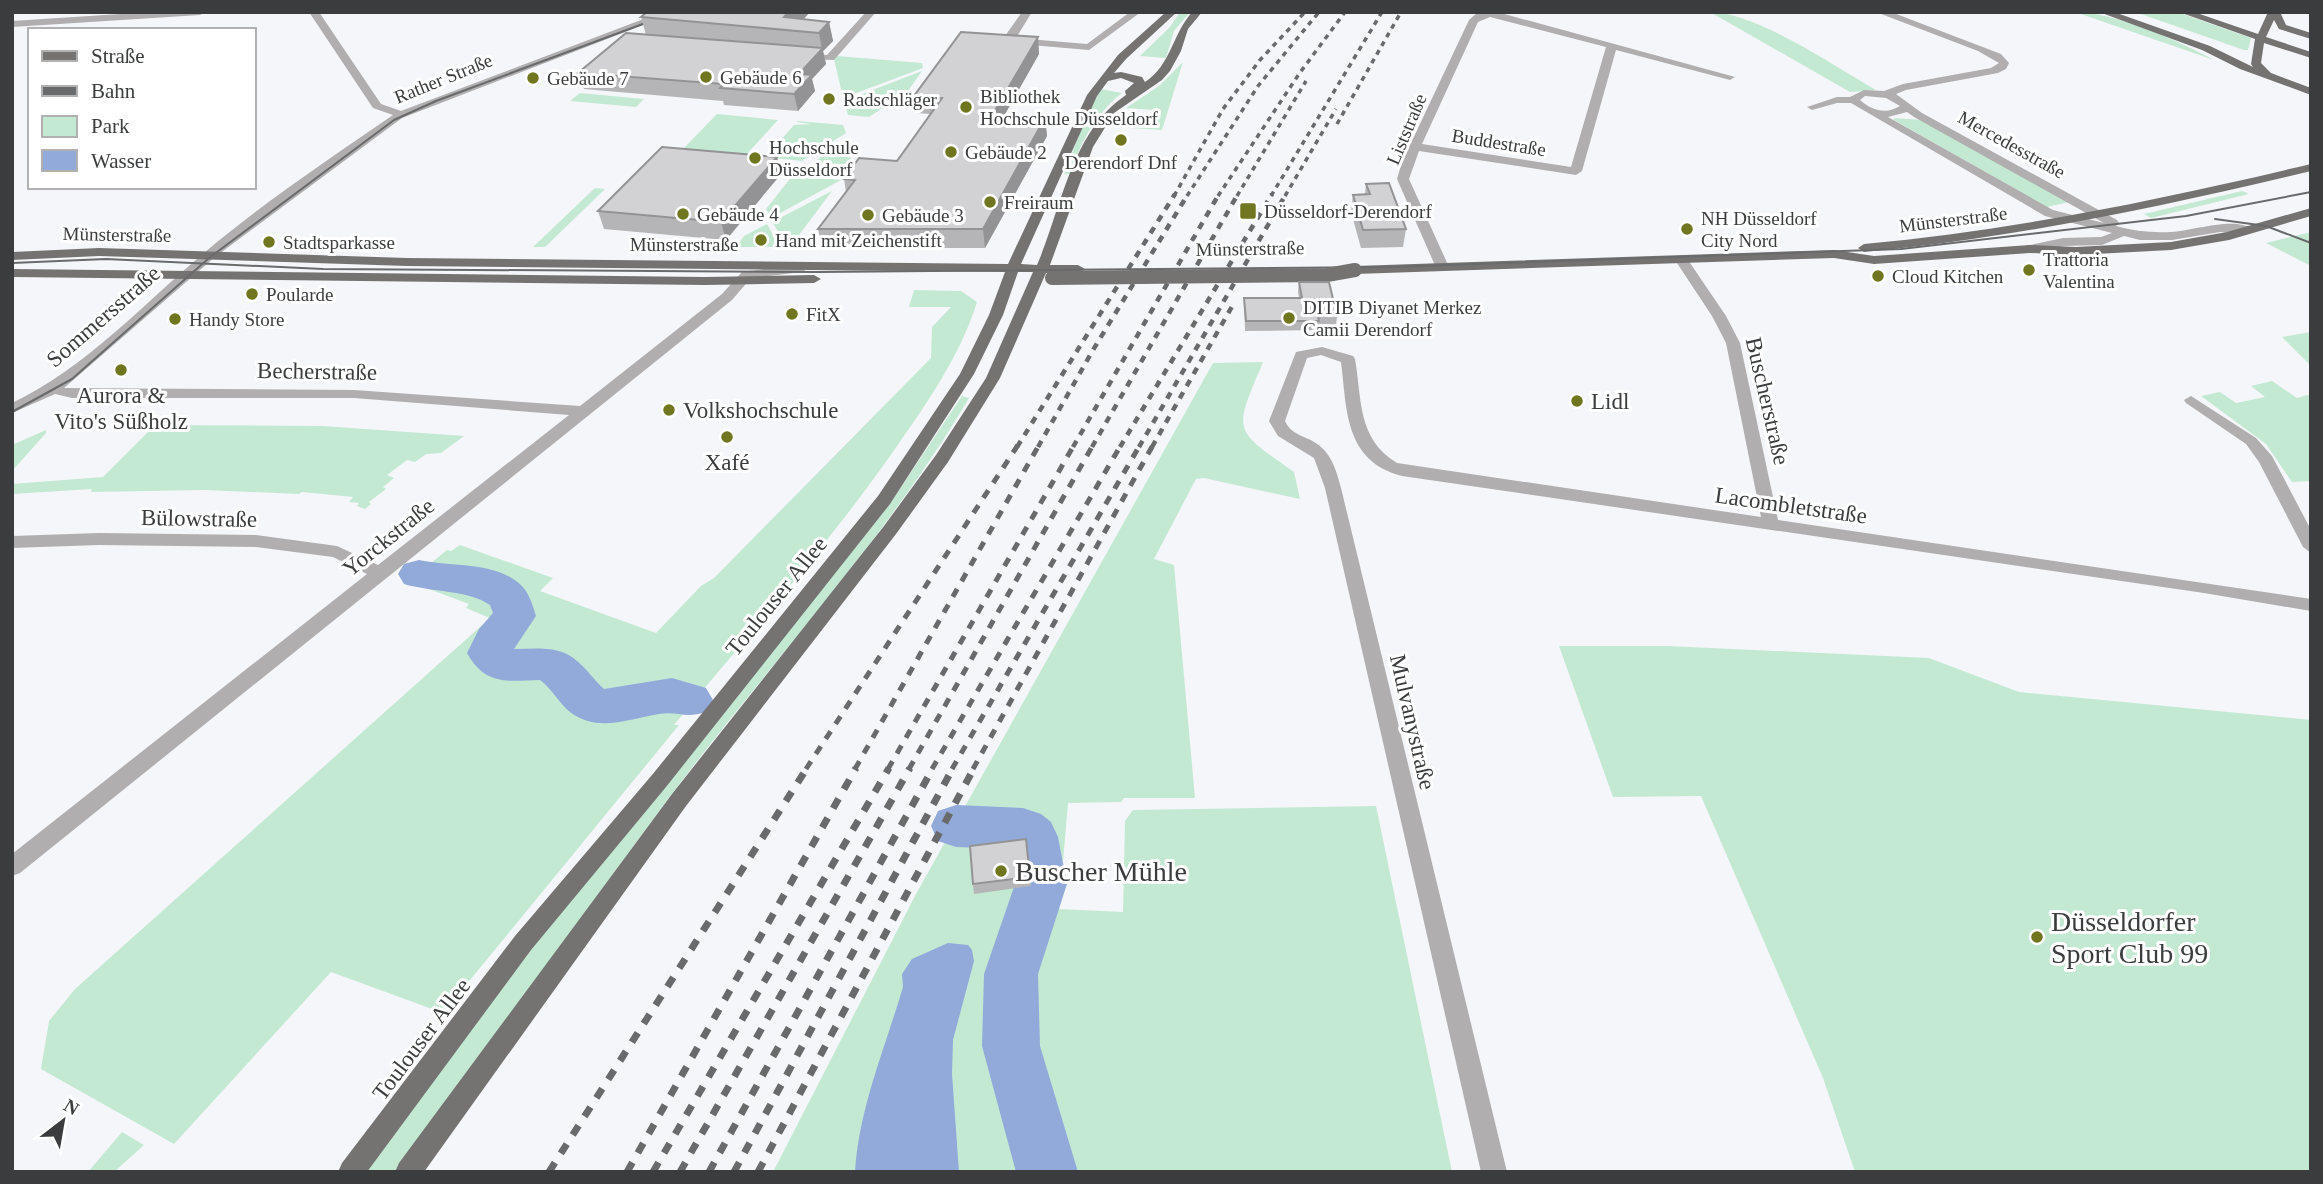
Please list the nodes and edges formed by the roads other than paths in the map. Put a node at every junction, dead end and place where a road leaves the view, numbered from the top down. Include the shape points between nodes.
1 (200, 12) edge
2 (314, 12) edge
3 (673, 12) edge
4 (871, 12) edge
5 (1027, 12) edge
6 (1136, 12) edge
7 (1172, 12) edge
8 (1197, 12) edge
9 (1881, 12) edge
10 (2104, 12) edge
11 (2119, 12) edge
12 (2184, 12) edge
13 (2274, 12) edge
14 (1488, 13) edge
15 (34, 23) junction
16 (12, 24) edge
17 (2311, 36) edge
18 (13, 37) edge
19 (606, 37) junction
20 (2259, 39) junction
21 (631, 41) edge
22 (1612, 45) junction
23 (790, 55) edge
24 (2311, 55) edge
25 (2256, 57) junction
26 (2269, 76) junction
27 (1730, 77) dead end
28 (1104, 79) junction
29 (2311, 79) edge
30 (2311, 92) edge
31 (1885, 94) junction
32 (1124, 99) junction
33 (1854, 100) junction
34 (1905, 105) junction
35 (1812, 107) dead end
36 (1869, 111) junction
37 (401, 114) junction
38 (1416, 147) junction
39 (2311, 167) edge
40 (2311, 212) edge
41 (2102, 215) junction
42 (2047, 219) junction
43 (2076, 221) junction
44 (2246, 229) junction
45 (2119, 231) junction
46 (2030, 249) junction
47 (210, 254) junction
48 (1834, 254) junction
49 (12, 256) edge
50 (1681, 260) junction
51 (1442, 267) junction
52 (802, 268) junction
53 (12, 273) edge
54 (1011, 273) junction
55 (1046, 273) junction
56 (186, 275) junction
57 (743, 279) junction
58 (1345, 356) joint
59 (53, 388) junction
60 (2192, 400) dead end
61 (12, 409) edge
62 (581, 411) junction
63 (1771, 526) junction
64 (12, 542) edge
65 (2311, 547) edge
66 (379, 573) junction
67 (2311, 606) edge
68 (12, 867) edge
69 (351, 1172) edge
70 (408, 1172) edge
71 (1494, 1172) edge

1 - 15 street
2 - 37 street via 377,106
3 - 19 street, Rather Straße
4 - 23 street via 830,58
5 - 6 street via 1010,36 1012,41 1089,47
7 - 28 main road, Toulouser Allee
8 - 32 main road, Toulouser Allee via 1183,28 1167,69
9 - 31 street, Mercedesstraße via 1982,49 2004,63 1994,71
10 - 26 main road
11 - 25 main road
12 - 20 main road
13 - 17 main road via 2282,27
13 - 20 main road
14 - 22 street, Liststraße
14 - 38 street, Liststraße via 1474,20
15 - 16 street
15 - 18 street
19 - 21 street
19 - 37 street, Rather Straße
20 - 24 main road
20 - 25 main road
22 - 27 street, Liststraße
22 - 38 street, Buddestraße via 1576,171
25 - 26 main road via 2259,69
25 - 29 main road
26 - 30 main road
28 - 32 main road via 1121,75 1138,79 1140,84
28 - 54 main road, Toulouser Allee via 1077,121
31 - 33 street, Mercedesstraße via 1864,93
31 - 34 street, Mercedesstraße
32 - 55 main road, Toulouser Allee via 1103,120 1087,147
33 - 35 street, Mercedesstraße
33 - 36 street, Mercedesstraße
34 - 36 street via 1905,110 1897,113
34 - 41 street, Mercedesstraße
36 - 42 street, Mercedesstraße
37 - 47 street, Rather Straße
38 - 51 street, Liststraße via 1403,178
39 - 41 main road, Münsterstraße
40 - 44 main road, Münsterstraße
41 - 43 main road, Münsterstraße
41 - 45 street
42 - 43 main road, Münsterstraße
42 - 48 main road, Münsterstraße via 2000,233
43 - 45 street, Münsterstraße
44 - 45 street, Münsterstraße via 2172,236
44 - 46 main road, Münsterstraße via 2171,246
45 - 46 street, Münsterstraße via 2118,236 2102,241
46 - 48 main road, Münsterstraße via 1874,260
47 - 49 main road, Münsterstraße via 74,251
47 - 52 main road, Münsterstraße via 407,262 742,263
47 - 56 street, Rather Straße
48 - 50 main road, Münsterstraße
50 - 51 main road, Münsterstraße
50 - 63 street, Buscherstraße via 1734,343
51 - 55 main road, Münsterstraße, bridge via 1284,276
52 - 54 main road, Münsterstraße
52 - 57 street
53 - 56 main road, Münsterstraße
54 - 55 main road, Münsterstraße
54 - 57 main road, Münsterstraße
54 - 69 main road, Toulouser Allee via 967,374 884,500 523,943
55 - 70 main road, Toulouser Allee via 993,378 942,458 679,800
56 - 57 main road, Münsterstraße
56 - 59 street, Sommersstraße
57 - 62 street, Yorckstraße via 727,297
58 - 63 street, Lacombletstraße via 1360,432 1374,457 1392,468
58 - 71 street, Mulvanystraße via 1322,351 1301,355 1277,421 1288,437 1320,454 1333,488
59 - 61 street, Sommersstraße
59 - 62 street, Becherstraße via 72,394 366,394
60 - 65 street via 2251,441 2266,460
62 - 66 street, Yorckstraße
63 - 67 street, Lacombletstraße
64 - 66 street, Bülowstraße via 256,541 337,552
66 - 68 street, Yorckstraße

